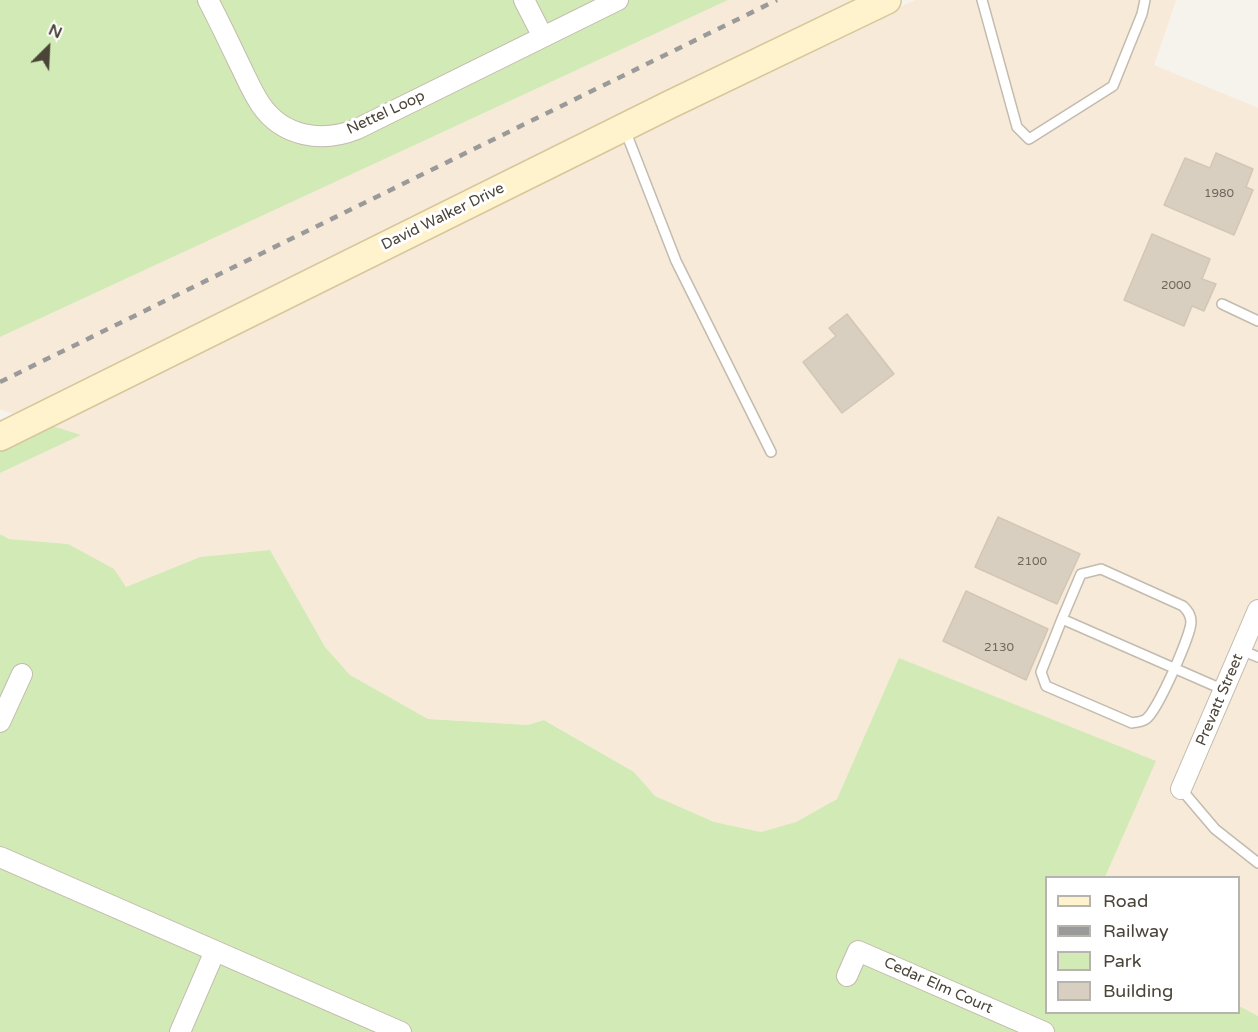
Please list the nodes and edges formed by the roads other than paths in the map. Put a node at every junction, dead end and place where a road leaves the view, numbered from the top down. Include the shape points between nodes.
1 (208, 0) edge
2 (524, 0) edge
3 (618, 0) edge
4 (887, 0) edge
5 (982, 0) edge
6 (1145, 0) edge
7 (543, 37) junction
8 (624, 127) junction
9 (1222, 304) dead end
10 (1258, 321) edge
11 (0, 436) edge
12 (771, 452) dead end
13 (1258, 610) edge
14 (1062, 619) junction
15 (1250, 654) edge
16 (1174, 668) junction
17 (22, 674) dead end
18 (1224, 690) junction
19 (0, 722) edge
20 (1181, 789) joint
21 (0, 857) edge
22 (1258, 863) edge
23 (214, 951) junction
24 (847, 976) dead end
25 (1035, 1030) edge
26 (180, 1032) edge
27 (401, 1032) edge

1 - 7 street, Nettel Loop via 255,95 269,114 288,128 310,136 346,134
2 - 7 street
3 - 7 street, Nettel Loop
4 - 8 street, David Walker Drive
5 - 6 lane via 1017,127 1029,139 1113,86
8 - 11 street, David Walker Drive
8 - 12 lane via 676,261
9 - 10 lane
13 - 15 street, Prevatt Street
14 - 16 lane
14 - 16 lane via 1081,574 1101,569 1183,606 1189,614 1191,624
14 - 16 lane via 1041,672 1046,686 1132,723 1145,720 1154,710
15 - 18 street, Prevatt Street
16 - 18 lane
17 - 19 street
18 - 20 street, Prevatt Street
20 - 22 lane via 1215,829
21 - 23 street
23 - 26 street
23 - 27 street
24 - 25 street, Cedar Elm Court via 858,951

